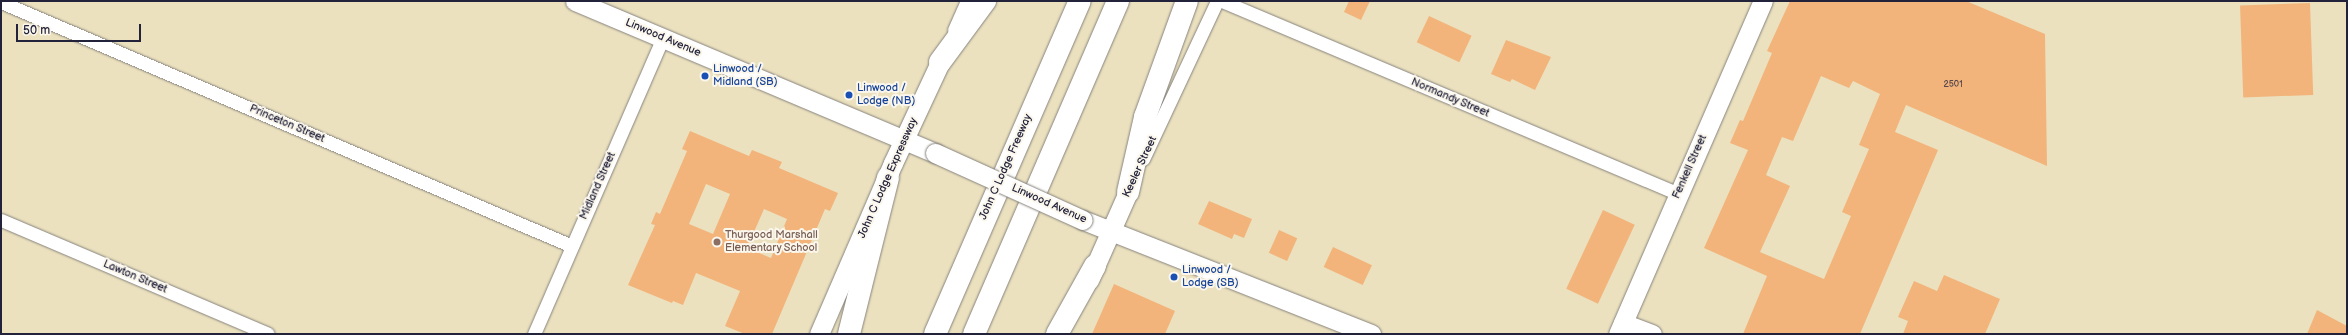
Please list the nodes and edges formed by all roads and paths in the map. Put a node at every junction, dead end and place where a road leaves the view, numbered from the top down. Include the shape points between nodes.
1 (575, 1) edge
2 (967, 1) edge
3 (985, 1) edge
4 (1080, 1) edge
5 (1118, 1) edge
6 (1187, 1) edge
7 (1217, 1) edge
8 (1222, 1) edge
9 (1763, 1) edge
10 (1, 2) edge
11 (663, 38) junction
12 (940, 62) junction
13 (906, 140) junction
14 (888, 178) junction
15 (1128, 192) junction
16 (1679, 194) junction
17 (1, 220) edge
18 (1110, 232) junction
19 (572, 246) junction
20 (1095, 266) junction
21 (1621, 328) edge
22 (268, 334) edge
23 (534, 334) edge
24 (819, 334) edge
25 (849, 334) edge
26 (935, 334) edge
27 (974, 334) edge
28 (1057, 334) edge
29 (1066, 334) edge
30 (1371, 334) edge
31 (1652, 334) edge

1 - 11 street, Linwood Avenue
2 - 12 street, John C Lodge Expressway
3 - 12 highway
4 - 26 highway, John C Lodge Freeway
5 - 27 highway
6 - 15 highway via 1145,117
7 - 15 street, Keeler Street
8 - 16 street, Normandy Street
9 - 16 street, Fenkell Street
10 - 19 street, Princeton Street
11 - 13 street, Linwood Avenue
11 - 19 street, Midland Street
12 - 13 street, John C Lodge Expressway
13 - 14 street, John C Lodge Expressway
13 - 18 street, Linwood Avenue, bridge
14 - 24 street, John C Lodge Expressway
14 - 25 highway
15 - 18 street, Keeler Street
16 - 21 street, Fenkell Street
17 - 22 street, Lawton Street
18 - 20 street, Keeler Street
18 - 30 street, Linwood Avenue
19 - 23 street, Midland Street
20 - 28 highway
20 - 29 street, Keeler Street
21 - 31 street

